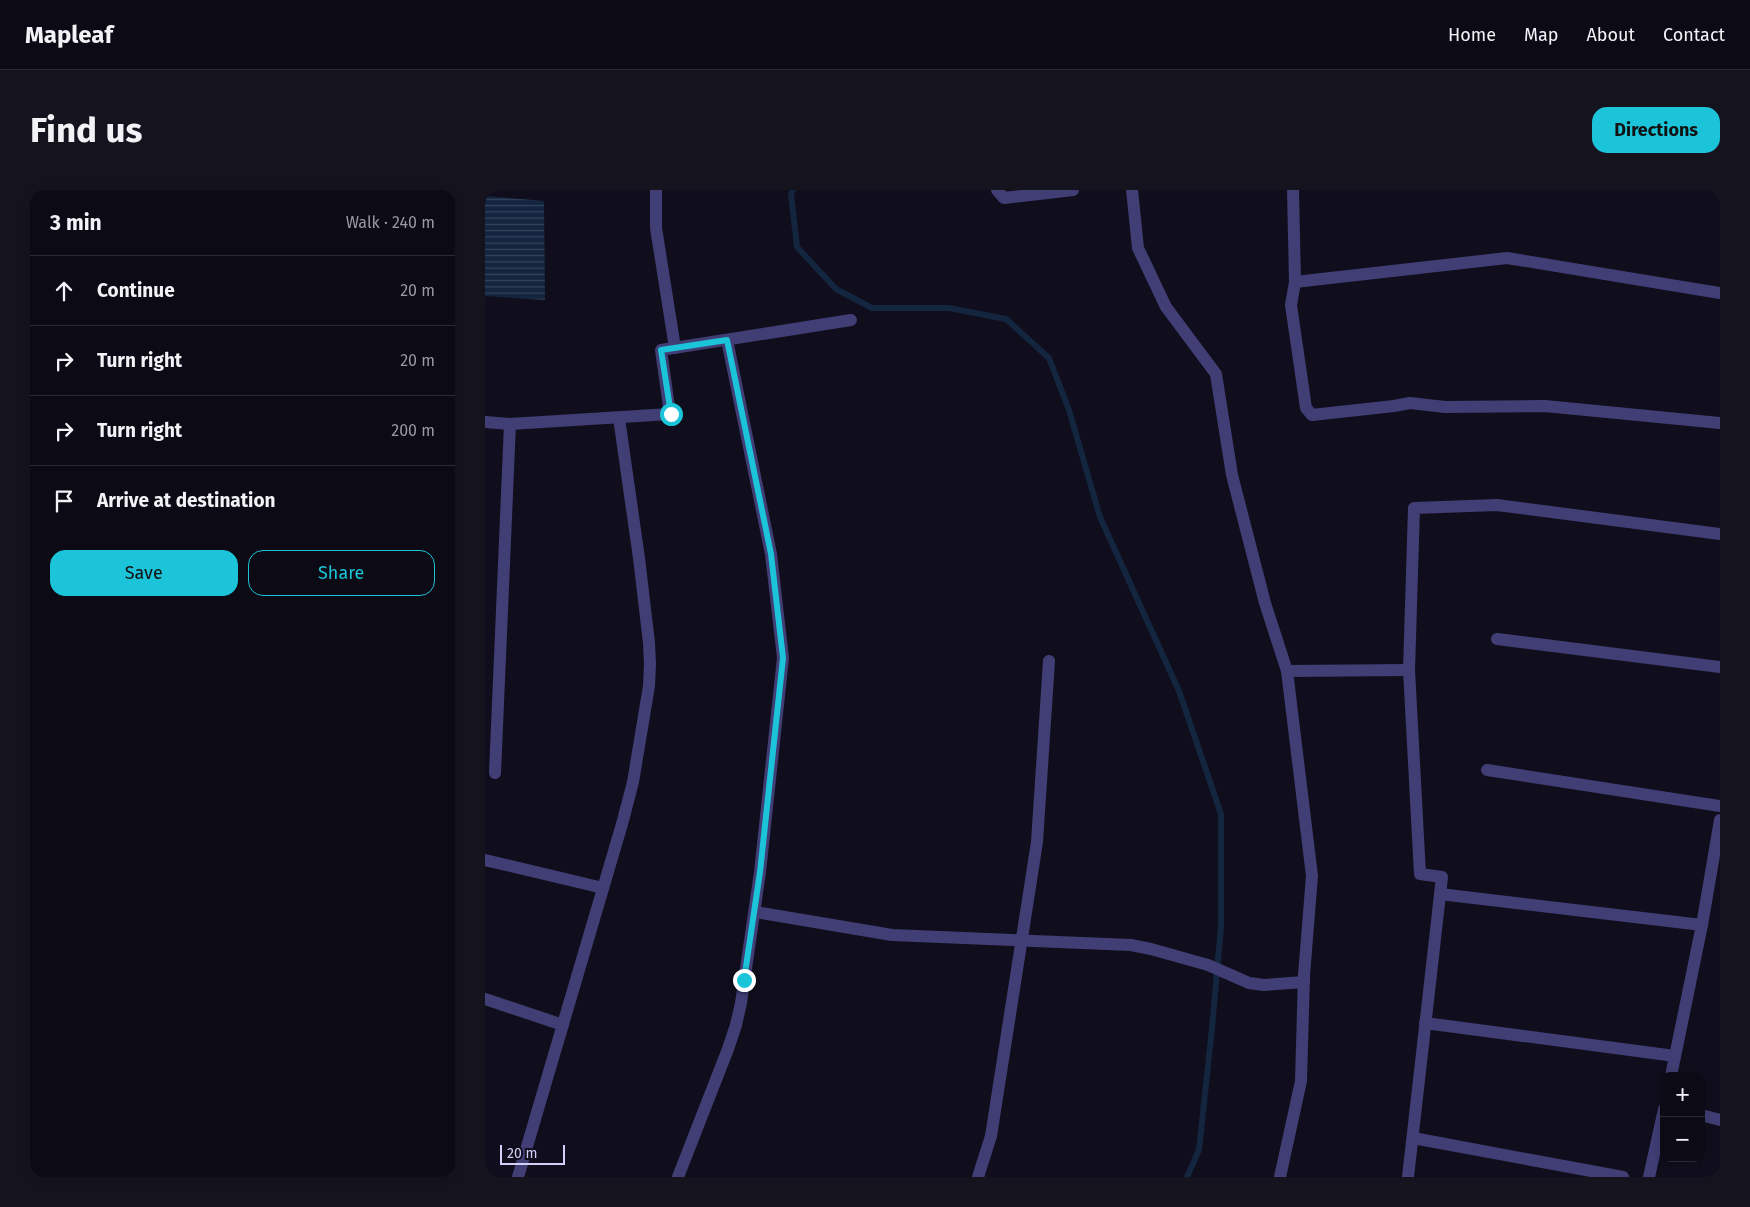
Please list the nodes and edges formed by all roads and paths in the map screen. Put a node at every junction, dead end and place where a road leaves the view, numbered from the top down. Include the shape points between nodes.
1 (655, 190) edge
2 (997, 190) edge
3 (1073, 190) edge
4 (1132, 190) edge
5 (1293, 190) edge
6 (1295, 282) junction
7 (1720, 293) edge
8 (851, 320) dead end
9 (727, 340) junction
10 (675, 348) junction
11 (619, 418) junction
12 (485, 422) edge
13 (1720, 423) edge
14 (510, 424) junction
15 (1720, 534) edge
16 (1497, 639) dead end
17 (1049, 661) dead end
18 (1720, 667) edge
19 (1409, 670) junction
20 (1287, 671) junction
21 (1487, 770) dead end
22 (495, 773) dead end
23 (1720, 806) edge
24 (1720, 820) edge
25 (485, 860) edge
26 (603, 888) junction
27 (1440, 894) junction
28 (755, 912) junction
29 (1702, 925) junction
30 (1022, 941) junction
31 (1304, 982) junction
32 (485, 999) edge
33 (1425, 1023) junction
34 (563, 1025) junction
35 (1675, 1056) junction
36 (1672, 1072) edge
37 (1705, 1116) edge
38 (1662, 1117) edge
39 (1720, 1120) edge
40 (1413, 1138) junction
41 (518, 1177) edge
42 (678, 1177) edge
43 (978, 1177) edge
44 (1280, 1177) edge
45 (1408, 1177) edge
46 (1623, 1177) edge
47 (1649, 1177) edge

1 - 10 street via 656,228
2 - 3 street via 1003,198
4 - 20 street via 1138,248 1166,306 1216,374 1232,475 1265,603
5 - 6 street
6 - 7 street via 1507,258
6 - 13 street via 1291,306 1306,408 1312,415 1410,403 1445,407 1545,406
8 - 9 street
9 - 10 street
9 - 28 street via 771,554 783,658
10 - 11 street via 661,350 671,414
11 - 14 street
11 - 26 street via 649,643 649,678 633,782
12 - 14 street
14 - 22 street
15 - 19 street via 1497,505 1414,508
16 - 18 street
17 - 30 street via 1037,842
19 - 20 street
19 - 27 street via 1420,874 1442,878
20 - 31 street via 1311,876
21 - 23 street
24 - 29 street
25 - 26 street
26 - 34 street
27 - 29 street
27 - 33 street
28 - 30 street via 891,935
28 - 42 street via 736,1025
29 - 35 street
30 - 31 street via 1131,945 1208,965 1249,983
30 - 43 street via 991,1136
31 - 44 street via 1301,1081
32 - 34 street
33 - 35 street
33 - 40 street
34 - 41 street
35 - 36 street
37 - 39 street
38 - 47 street
40 - 45 street
40 - 46 street

